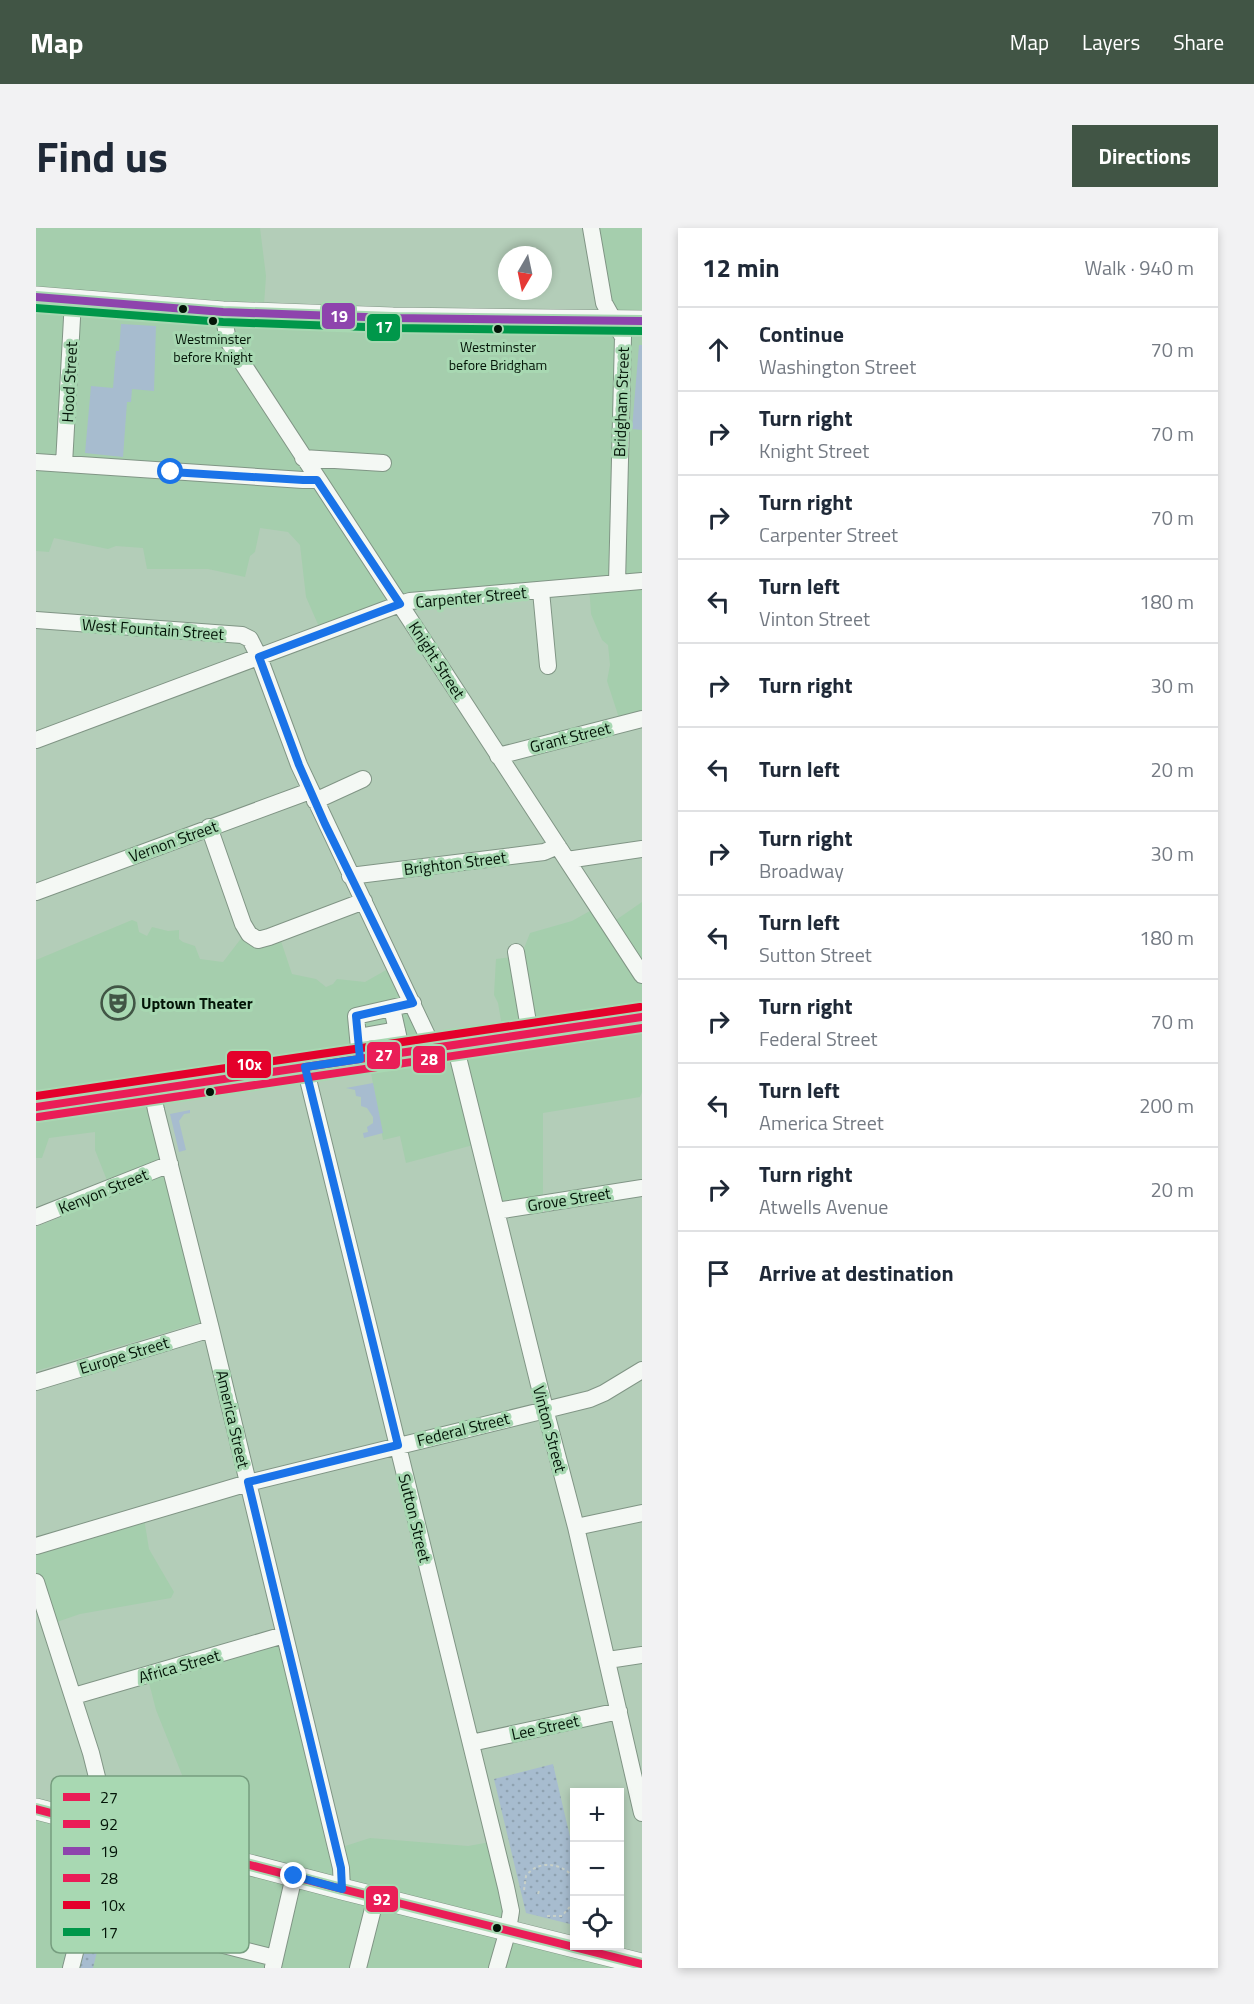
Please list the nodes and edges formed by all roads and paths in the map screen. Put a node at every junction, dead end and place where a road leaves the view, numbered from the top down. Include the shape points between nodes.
1 (591, 228) edge
2 (36, 296) edge
3 (73, 300) junction
4 (223, 312) junction
5 (613, 321) junction
6 (642, 321) edge
7 (303, 458) junction
8 (36, 462) edge
9 (383, 463) dead end
10 (64, 464) junction
11 (317, 480) junction
12 (642, 581) edge
13 (617, 583) junction
14 (541, 591) junction
15 (400, 604) junction
16 (36, 621) edge
17 (259, 657) junction
18 (548, 666) dead end
19 (642, 719) edge
20 (36, 740) edge
21 (498, 756) junction
22 (363, 779) dead end
23 (313, 796) junction
24 (210, 827) junction
25 (642, 849) edge
26 (562, 853) junction
27 (351, 876) junction
28 (36, 892) edge
29 (363, 901) junction
30 (516, 952) dead end
31 (642, 975) edge
32 (413, 1003) junction
33 (392, 1008) junction
34 (642, 1017) edge
35 (397, 1030) junction
36 (530, 1034) junction
37 (358, 1037) junction
38 (455, 1045) junction
39 (433, 1048) junction
40 (402, 1053) junction
41 (360, 1059) junction
42 (305, 1067) junction
43 (153, 1090) junction
44 (36, 1107) edge
45 (170, 1164) junction
46 (642, 1188) edge
47 (496, 1211) junction
48 (36, 1217) edge
49 (211, 1329) junction
50 (642, 1370) edge
51 (36, 1382) edge
52 (545, 1409) junction
53 (398, 1445) junction
54 (248, 1482) junction
55 (642, 1513) edge
56 (576, 1527) junction
57 (36, 1546) edge
58 (36, 1582) edge
59 (284, 1635) junction
60 (642, 1655) edge
61 (608, 1660) junction
62 (74, 1696) junction
63 (619, 1711) junction
64 (471, 1743) junction
65 (96, 1776) edge
66 (36, 1809) edge
67 (51, 1813) edge
68 (642, 1813) edge
69 (249, 1865) edge
70 (570, 1873) edge
71 (294, 1876) junction
72 (342, 1889) junction
73 (524, 1890) dead end
74 (376, 1897) junction
75 (570, 1908) edge
76 (547, 1916) dead end
77 (562, 1916) junction
78 (562, 1921) dead end
79 (508, 1930) junction
80 (75, 1953) edge
81 (243, 1953) edge
82 (606, 1961) edge
83 (274, 1963) edge
84 (642, 1964) edge
85 (71, 1968) edge
86 (358, 1968) edge
87 (497, 1968) edge

1 - 5 street, Bridgham Street via 604,303
2 - 3 main road
3 - 4 main road
3 - 10 street, Hood Street
4 - 5 main road
4 - 7 street, Knight Street via 228,340
5 - 6 main road
5 - 13 street, Bridgham Street via 623,337
7 - 9 street
7 - 11 street, Knight Street
8 - 10 street
10 - 11 street
11 - 15 street, Knight Street
12 - 13 street, Carpenter Street
13 - 14 street, Carpenter Street
14 - 15 street, Carpenter Street
14 - 18 street
15 - 17 street, Carpenter Street
15 - 21 street, Knight Street
16 - 17 street, West Fountain Street via 242,635 250,639
17 - 20 street, Carpenter Street
17 - 23 street
19 - 21 street, Grant Street
21 - 26 street, Knight Street
22 - 23 street, Vernon Street
23 - 24 street, Vernon Street
23 - 27 street
24 - 28 street, Vernon Street
24 - 29 street via 243,924 258,940
25 - 26 street, Brighton Street
26 - 27 street, Brighton Street via 543,852
26 - 31 street, Knight Street
27 - 29 street
29 - 32 street
30 - 36 street
32 - 33 street
32 - 39 street
33 - 35 street
33 - 37 street via 356,1016
34 - 36 main road
35 - 37 street
35 - 40 street
36 - 38 main road
37 - 41 street
38 - 39 main road
38 - 47 street, Vinton Street
39 - 40 main road
40 - 41 main road
41 - 42 main road
42 - 43 main road
42 - 53 street, Sutton Street
43 - 44 main road
43 - 45 street, America Street
45 - 48 street, Kenyon Street
45 - 49 street, America Street
46 - 47 street, Grove Street
47 - 52 street, Vinton Street
49 - 51 street, Europe Street
49 - 54 street, America Street
50 - 52 street, Federal Street via 590,1399
52 - 53 street, Federal Street
52 - 56 street, Vinton Street
53 - 54 street, Federal Street
53 - 64 street, Sutton Street
54 - 57 street, Federal Street
54 - 59 street, America Street
55 - 56 street
56 - 61 street, Vinton Street
58 - 62 street
59 - 62 street, Africa Street
59 - 72 street, America Street via 341,1868
60 - 61 street
61 - 63 street, Vinton Street
62 - 65 street
63 - 64 street, Lee Street
63 - 68 street, Vinton Street
64 - 79 street, Sutton Street via 511,1911
66 - 67 main road
69 - 71 main road
70 - 73 path via 558,1866 540,1866 529,1871
71 - 72 main road
71 - 83 street
72 - 74 main road
74 - 79 main road
74 - 86 street
75 - 77 path
76 - 77 path
77 - 78 path
79 - 82 main road
79 - 87 street, Sutton Street
80 - 85 street
81 - 83 street
82 - 84 main road

